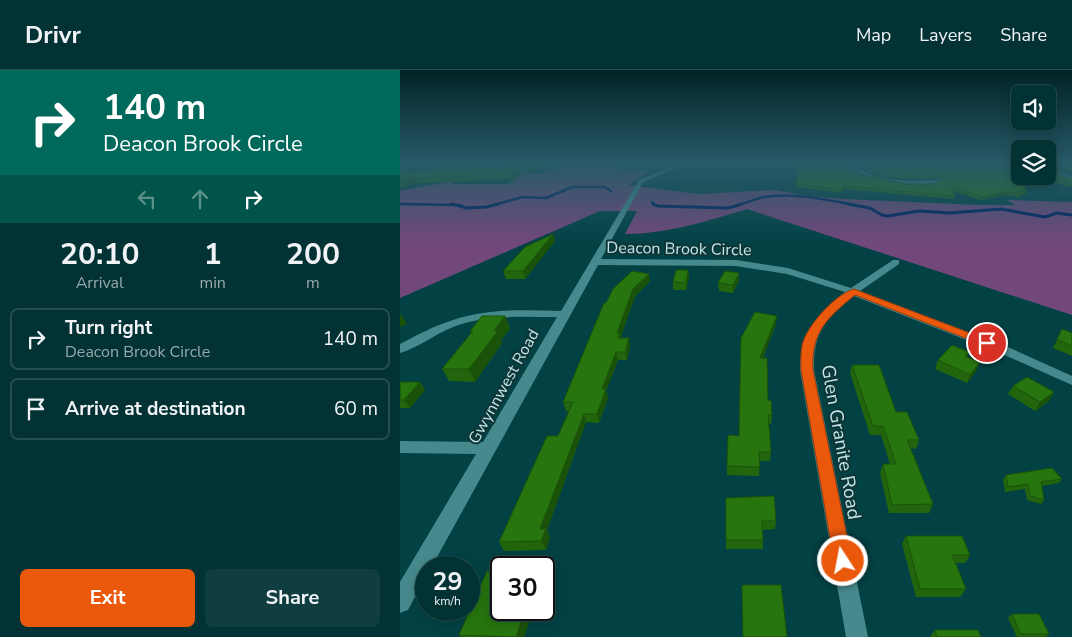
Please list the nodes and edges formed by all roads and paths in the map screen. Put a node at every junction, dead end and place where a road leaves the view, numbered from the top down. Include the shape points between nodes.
1 (636, 190) edge
2 (594, 262) junction
3 (896, 262) dead end
4 (854, 292) junction
5 (564, 314) junction
6 (400, 349) edge
7 (1072, 381) edge
8 (400, 447) edge
9 (489, 448) junction
10 (400, 602) edge
11 (857, 637) edge

1 - 2 street, Gwynnwest Road
2 - 4 street, Deacon Brook Circle via 736,263 788,271
2 - 5 street, Gwynnwest Road
3 - 4 street, Glen Granite Road
4 - 7 street, Deacon Brook Circle via 1004,350
4 - 11 street, Glen Granite Road via 818,324 806,354
5 - 6 street via 515,314 468,319
5 - 9 street, Gwynnwest Road
8 - 9 street
9 - 10 street, Gwynnwest Road

